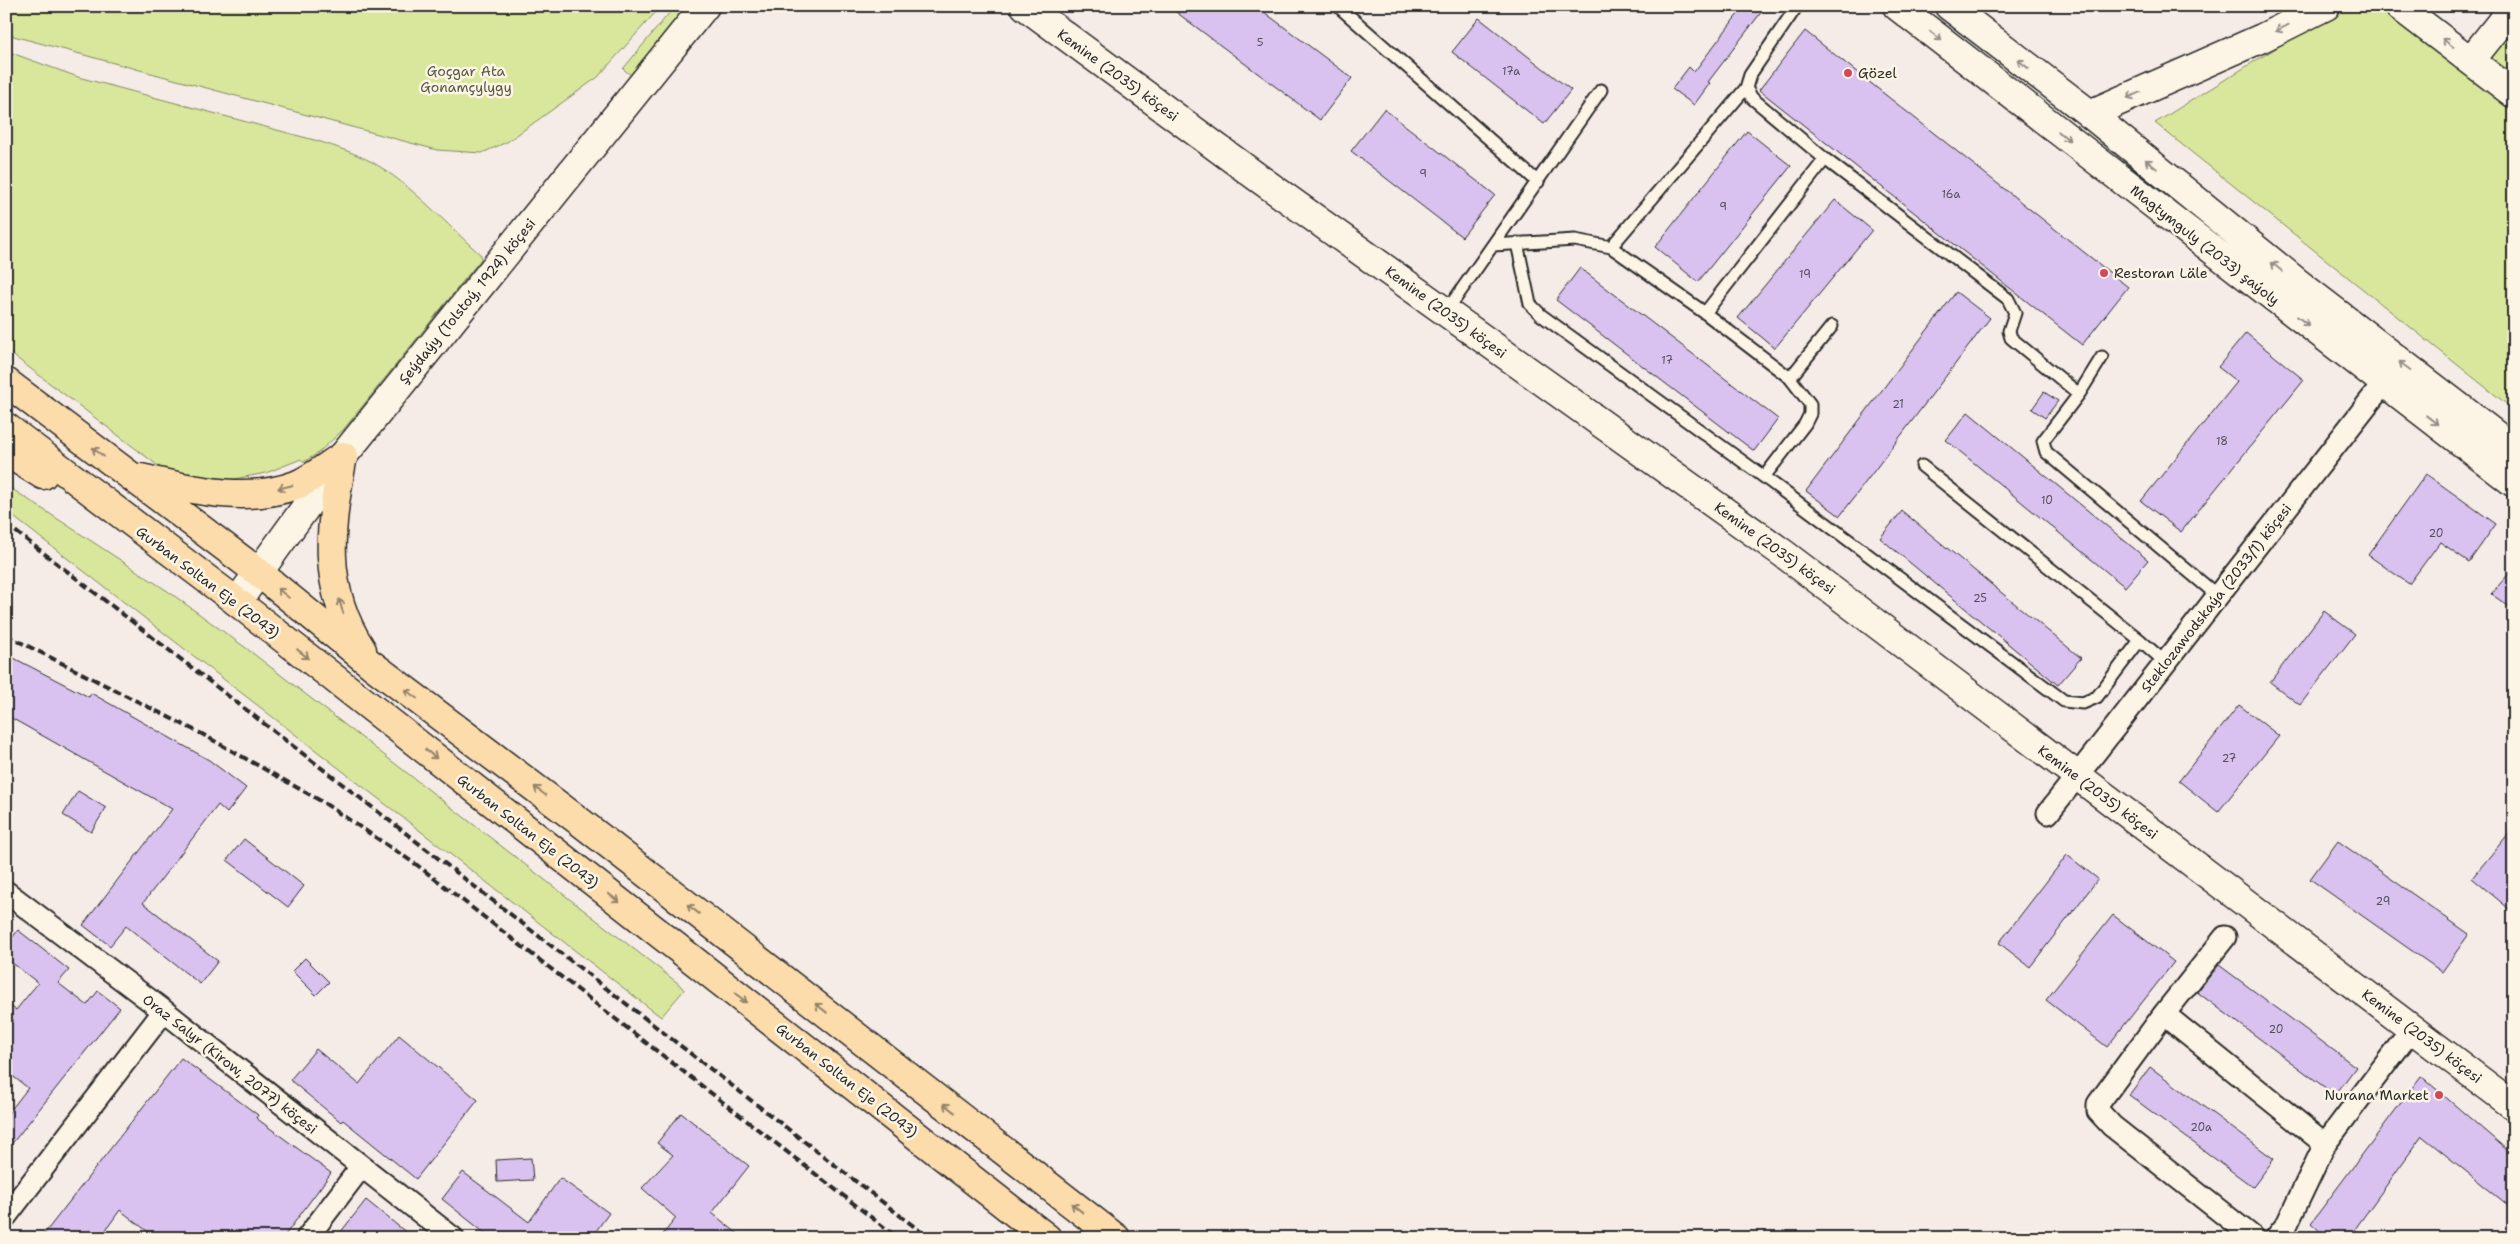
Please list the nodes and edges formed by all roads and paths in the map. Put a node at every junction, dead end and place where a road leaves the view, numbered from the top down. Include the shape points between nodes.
1 (706, 6) edge
2 (1025, 6) edge
3 (1338, 6) edge
4 (1797, 6) edge
5 (1897, 6) edge
6 (1949, 6) edge
7 (2326, 6) edge
8 (2399, 6) edge
9 (2514, 6) edge
10 (2472, 60) junction
11 (1746, 88) junction
12 (1602, 90) dead end
13 (2514, 94) edge
14 (2090, 114) junction
15 (1825, 159) junction
16 (1538, 182) junction
17 (1517, 244) junction
18 (1494, 245) junction
19 (1611, 247) junction
20 (1446, 312) junction
21 (1705, 313) junction
22 (1832, 326) dead end
23 (2102, 356) dead end
24 (1790, 378) junction
25 (6, 382) edge
26 (2384, 383) junction
27 (2079, 394) junction
28 (6, 427) edge
29 (2514, 449) edge
30 (6, 452) edge
31 (342, 456) junction
32 (1922, 466) dead end
33 (132, 477) junction
34 (1764, 477) junction
35 (2514, 483) edge
36 (175, 557) junction
37 (258, 572) junction
38 (2218, 596) junction
39 (237, 602) junction
40 (2140, 640) junction
41 (2166, 663) junction
42 (372, 664) junction
43 (2077, 776) junction
44 (2048, 813) dead end
45 (6, 892) edge
46 (2225, 938) dead end
47 (164, 1011) junction
48 (2164, 1014) junction
49 (2412, 1029) junction
50 (2514, 1106) edge
51 (2325, 1144) junction
52 (361, 1167) junction
53 (6, 1216) edge
54 (307, 1238) edge
55 (453, 1238) edge
56 (1047, 1238) edge
57 (1116, 1238) edge
58 (2254, 1238) edge
59 (2276, 1238) edge

1 - 31 street, Şeýdaýy (Tolstoý, 1924) köçesi
2 - 20 street, Kemine (2035) köçesi
3 - 16 lane
4 - 11 lane via 1750,75
5 -> 26 street, Magtymguly (2033) şaýoly
14 -> 6 street, Magtymguly (2033) şaýoly
7 -> 14 street
10 -> 8 street
9 - 10 street
10 - 13 street
11 - 15 lane via 1752,98
11 - 19 lane
12 - 16 lane
29 -> 14 street, Magtymguly (2033) şaýoly via 2298,283
15 - 21 lane
15 - 27 lane via 2008,299 2015,313 2009,331 2011,338
16 - 18 lane
17 - 18 lane
17 - 19 lane via 1574,240
17 - 34 lane via 1530,304 1541,315
18 - 20 lane
19 - 21 lane
20 - 43 street, Kemine (2035) köçesi via 1784,554
21 - 24 lane
22 - 24 lane
23 - 27 lane
24 - 34 lane via 1810,404 1810,414
33 -> 25 highway
26 -> 35 street, Magtymguly (2033) şaýoly
26 - 38 street, Steklozawodskaýa (2033/1) köçesi
27 - 38 lane via 2043,442 2046,452
28 - 36 highway, Gurban Soltan Eje (2043)
30 - 36 highway
31 -> 33 highway via 297,484 252,495 206,492
31 - 37 street, Şeýdaýy (Tolstoý, 1924) köçesi
42 -> 31 highway via 347,624 331,558 331,518
32 - 40 lane
33 - 37 highway
34 - 40 lane via 2064,701 2083,703 2097,697
36 - 39 highway, Gurban Soltan Eje (2043)
37 - 39 street, Şeýdaýy (Tolstoý, 1924) köçesi
42 -> 37 highway
38 - 41 street, Steklozawodskaýa (2033/1) köçesi
39 -> 56 highway, Gurban Soltan Eje (2043)
40 - 41 lane
41 - 43 street, Steklozawodskaýa (2033/1) köçesi
57 -> 42 highway
43 - 44 street, Steklozawodskaýa (2033/1) köçesi
43 - 49 street, Kemine (2035) köçesi
45 - 47 street, Oraz Salyr (Kirow, 2077) köçesi
46 - 48 street
47 - 52 street, Oraz Salyr (Kirow, 2077) köçesi
47 - 53 street
48 - 51 street
48 - 58 street via 2098,1104 2098,1112
49 - 50 street, Kemine (2035) köçesi
49 - 51 street
51 - 59 street via 2287,1224
52 - 54 street
52 - 55 street, Oraz Salyr (Kirow, 2077) köçesi

